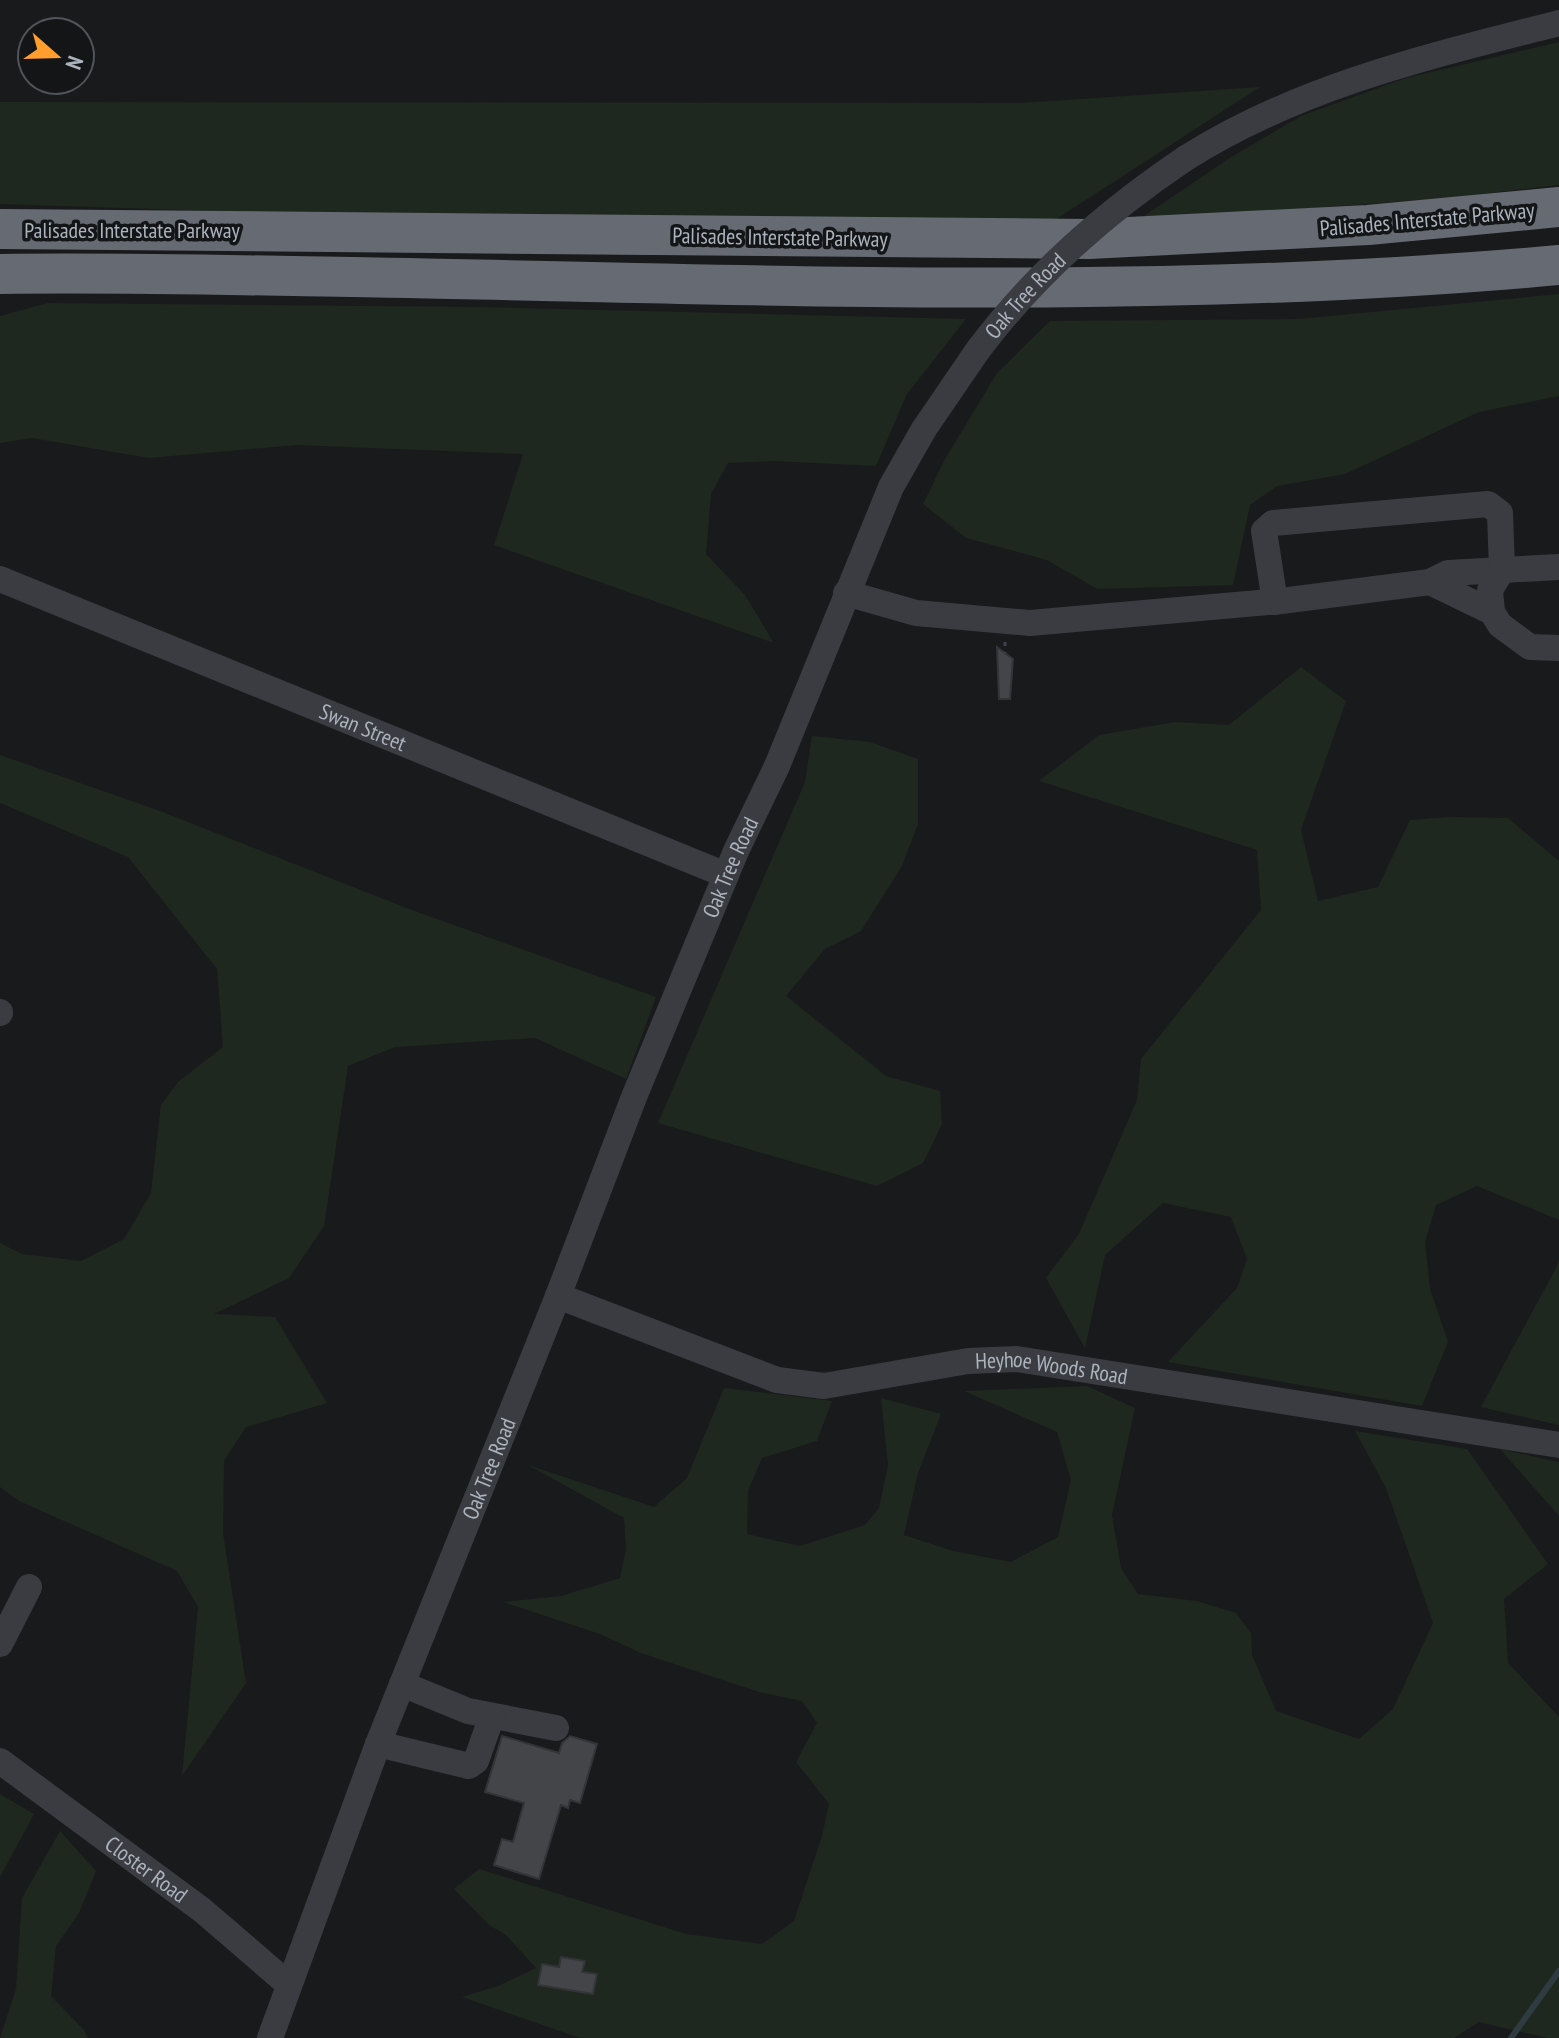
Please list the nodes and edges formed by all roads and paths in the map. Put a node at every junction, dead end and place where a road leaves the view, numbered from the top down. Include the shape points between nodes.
1 (1559, 23) edge
2 (1559, 207) edge
3 (0, 229) edge
4 (1559, 265) edge
5 (0, 274) edge
6 (1559, 567) edge
7 (1502, 570) junction
8 (0, 579) edge
9 (1430, 582) junction
10 (846, 593) junction
11 (1275, 602) junction
12 (1492, 612) junction
13 (1005, 642) dead end
14 (1559, 648) edge
15 (1005, 653) dead end
16 (726, 875) junction
17 (558, 1296) junction
18 (1559, 1445) edge
19 (29, 1587) dead end
20 (0, 1644) edge
21 (402, 1684) junction
22 (492, 1716) junction
23 (556, 1728) dead end
24 (378, 1744) junction
25 (0, 1761) edge
26 (288, 1984) junction
27 (280, 2011) junction
28 (270, 2038) edge
29 (288, 2038) edge

1 - 10 street, Oak Tree Road, bridge via 1421,58 1330,88 1247,124 1136,193 1070,248 978,350 901,469
2 - 3 highway, Palisades Interstate Parkway via 1298,230 1060,239
4 - 5 highway, Palisades Interstate Parkway via 1282,283 1045,289
6 - 7 street
7 - 9 street via 1448,573
7 - 11 street via 1500,513 1488,504 1273,523 1264,531
7 - 12 street via 1490,590
8 - 16 street, Swan Street
9 - 11 street
9 - 12 street
10 - 11 street via 916,613 1030,623
10 - 16 street, Oak Tree Road via 777,766
12 - 14 street via 1500,625 1530,647
13 - 15 path
16 - 17 street, Oak Tree Road
17 - 18 street, Heyhoe Woods Road via 777,1380 824,1386 968,1361 1017,1359
17 - 21 street, Oak Tree Road
19 - 20 street
21 - 22 street
21 - 24 street, Oak Tree Road
22 - 23 street
22 - 24 street via 476,1761 469,1766
24 - 26 street, Oak Tree Road
25 - 26 street, Closter Road via 202,1910
26 - 27 street, Oak Tree Road
27 - 28 street, Oak Tree Road
27 - 29 street

